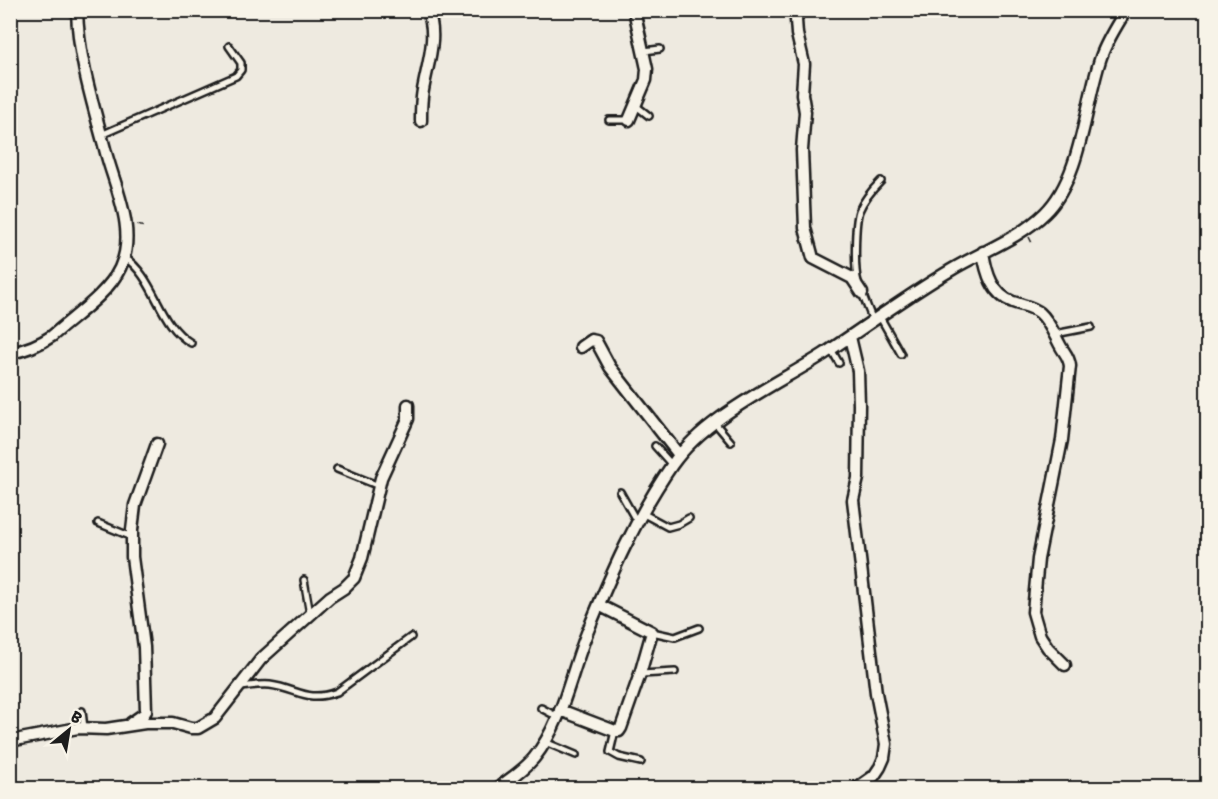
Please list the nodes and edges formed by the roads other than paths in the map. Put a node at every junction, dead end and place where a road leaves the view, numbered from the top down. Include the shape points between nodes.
1 (77, 10) edge
2 (427, 10) edge
3 (634, 10) edge
4 (799, 10) edge
5 (1126, 10) edge
6 (229, 46) dead end
7 (660, 49) dead end
8 (644, 51) junction
9 (635, 105) junction
10 (649, 116) dead end
11 (609, 120) dead end
12 (629, 120) joint
13 (421, 122) dead end
14 (101, 135) junction
15 (882, 181) dead end
16 (983, 252) junction
17 (124, 257) junction
18 (862, 293) junction
19 (877, 319) junction
20 (1092, 327) dead end
21 (1055, 334) junction
22 (850, 337) junction
23 (191, 344) dead end
24 (581, 347) dead end
25 (831, 349) junction
26 (10, 353) edge
27 (902, 354) dead end
28 (839, 363) dead end
29 (408, 405) dead end
30 (715, 423) junction
31 (731, 442) dead end
32 (157, 444) dead end
33 (655, 446) dead end
34 (679, 455) junction
35 (672, 465) junction
36 (337, 468) dead end
37 (379, 486) junction
38 (620, 492) dead end
39 (640, 517) junction
40 (689, 518) dead end
41 (98, 523) dead end
42 (132, 537) junction
43 (304, 580) dead end
44 (599, 605) junction
45 (310, 615) junction
46 (699, 628) dead end
47 (652, 632) junction
48 (411, 637) dead end
49 (1065, 665) dead end
50 (675, 672) dead end
51 (640, 674) junction
52 (239, 687) junction
53 (541, 708) dead end
54 (82, 711) dead end
55 (559, 714) junction
56 (126, 726) junction
57 (84, 728) junction
58 (615, 731) junction
59 (10, 741) edge
60 (545, 742) junction
61 (576, 755) dead end
62 (641, 762) dead end
63 (498, 789) edge
64 (857, 789) edge

1 - 14 street via 78,41
2 - 13 street via 431,43
3 - 8 street
4 - 18 street via 797,34 804,64 805,228 813,258 852,278
5 - 16 street via 1101,57 1075,158 1061,192 1040,218
6 - 14 lane via 242,63 236,76
7 - 8 lane
8 - 9 street via 646,80
9 - 10 lane
9 - 12 street
11 - 12 lane
14 - 17 street via 125,215
15 - 18 lane via 868,194 858,213 856,279
16 - 19 street
16 - 21 street via 987,273 996,290 1004,298 1040,313
17 - 23 lane via 142,273 174,328
17 - 26 street via 113,279 52,336
18 - 19 lane
19 - 22 street
19 - 27 lane
20 - 21 lane
21 - 49 street via 1070,366 1062,440 1038,559 1033,612 1040,636
22 - 25 street
22 - 64 street via 858,371 859,405 858,478 853,500 876,693 886,744 880,767
24 - 34 street via 596,341 610,367
25 - 28 lane
25 - 30 street
29 - 37 street via 408,419
30 - 31 lane
30 - 34 street
32 - 42 street via 135,505
33 - 35 lane
34 - 35 street
35 - 39 street
36 - 37 lane
37 - 45 street via 354,578
38 - 39 lane
39 - 40 lane via 668,527
39 - 44 street
41 - 42 lane
42 - 56 street via 144,647 146,711
43 - 45 lane
44 - 47 street
44 - 55 street
45 - 52 street via 261,659
46 - 47 lane via 675,637
47 - 51 street
48 - 52 lane via 337,692 315,697 268,685
50 - 51 lane
51 - 58 street via 621,728
52 - 56 street via 215,718 198,728 160,722
53 - 55 lane
54 - 57 lane
55 - 58 street
55 - 60 street
56 - 57 street
57 - 59 street
58 - 62 lane via 610,752
60 - 61 lane
60 - 63 street via 526,766

